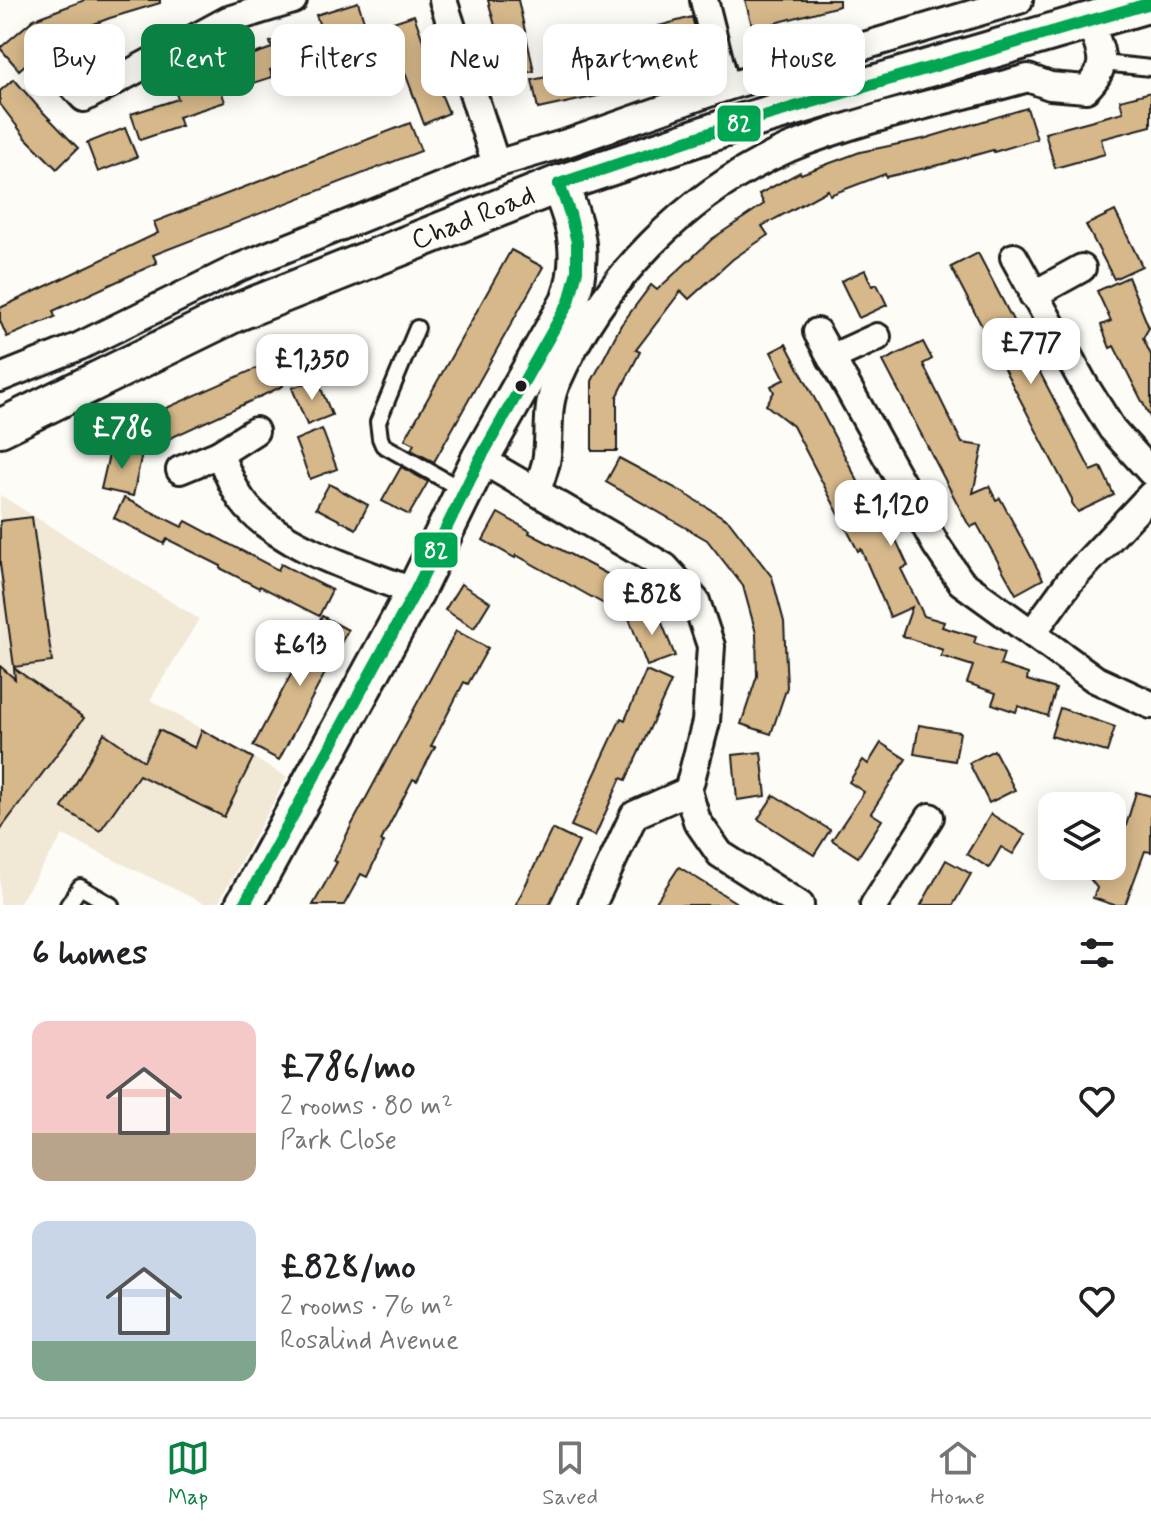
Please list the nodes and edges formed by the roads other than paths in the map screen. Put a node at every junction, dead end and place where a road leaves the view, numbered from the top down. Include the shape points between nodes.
1 (293, 0) edge
2 (443, 0) edge
3 (704, 0) edge
4 (1019, 0) edge
5 (1151, 3) edge
6 (1090, 21) junction
7 (710, 24) edge
8 (1103, 63) junction
9 (1151, 68) edge
10 (125, 76) edge
11 (727, 87) edge
12 (700, 96) edge
13 (496, 164) junction
14 (559, 184) junction
15 (1014, 257) dead end
16 (1082, 268) dead end
17 (1033, 295) junction
18 (417, 328) dead end
19 (817, 332) dead end
20 (877, 337) dead end
21 (831, 358) junction
22 (0, 378) edge
23 (0, 428) edge
24 (255, 431) dead end
25 (219, 454) junction
26 (180, 470) dead end
27 (1151, 472) edge
28 (472, 475) junction
29 (537, 491) junction
30 (1151, 495) edge
31 (415, 592) junction
32 (1033, 632) junction
33 (1151, 705) edge
34 (688, 791) junction
35 (930, 817) dead end
36 (68, 905) edge
37 (111, 905) edge
38 (244, 905) edge
39 (592, 905) edge
40 (800, 905) edge
41 (874, 905) edge

1 - 10 street via 228,20
2 - 13 street
3 - 7 street
4 - 11 street, Chad Road
5 - 6 street, Chad Road
6 - 8 street
6 - 14 street, Chad Road via 709,132
8 - 9 lane
8 - 29 street via 1099,77 1086,89 1028,78 789,149 725,184 664,228 592,318 555,386
12 - 13 street, Chad Road
13 - 22 street, Chad Road via 240,267 80,346
14 - 23 street, Chad Road via 235,313
14 - 28 street via 573,215 577,278 569,302
15 - 17 street
16 - 17 street
17 - 27 street via 1112,429
18 - 28 lane via 378,422 380,438 383,445
19 - 21 street
20 - 21 street
21 - 32 street via 961,582
24 - 25 street
25 - 26 street
25 - 31 street via 241,499 268,527 329,560
28 - 29 street
28 - 31 street
29 - 34 street via 665,567 696,601 711,646 706,722
30 - 32 street via 1070,581
31 - 38 street
32 - 33 street via 1095,679
34 - 39 street via 634,815
34 - 40 street via 697,821 720,854
35 - 41 street
36 - 37 lane via 80,887

